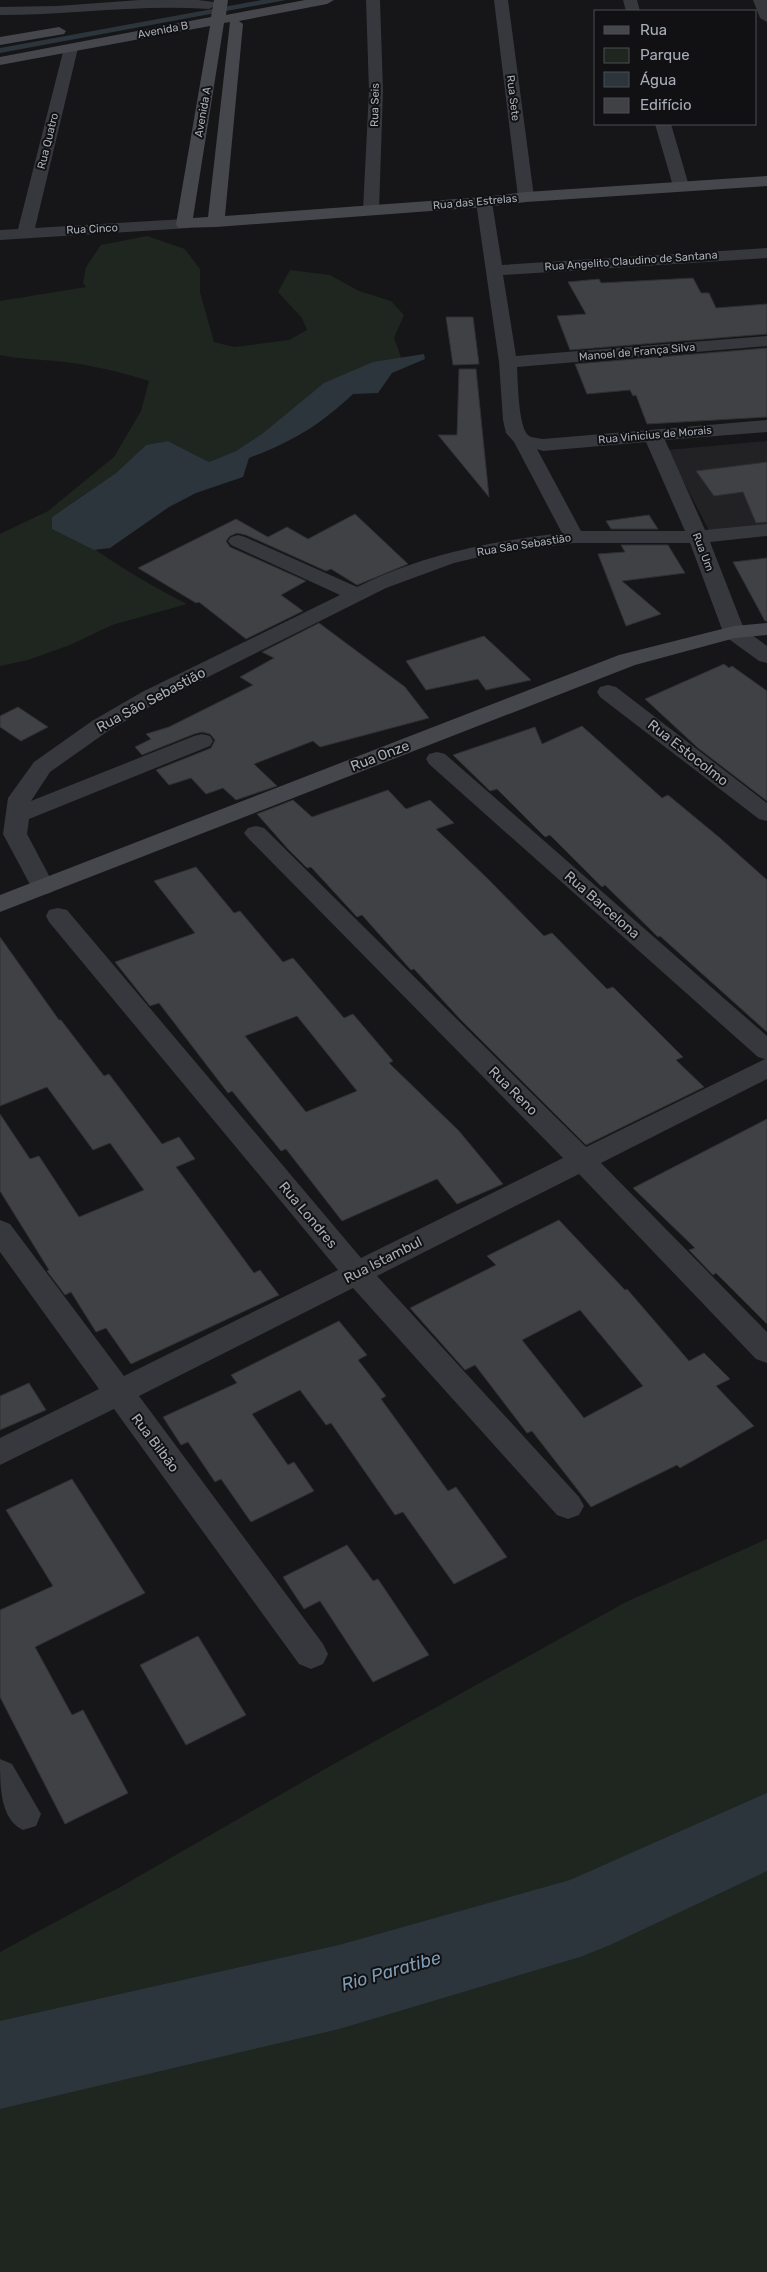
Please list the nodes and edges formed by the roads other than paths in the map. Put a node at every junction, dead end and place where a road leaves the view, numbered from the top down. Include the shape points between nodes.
1 (327, 0) edge
2 (373, 0) edge
3 (501, 0) edge
4 (760, 0) edge
5 (78, 5) edge
6 (219, 8) edge
7 (236, 8) edge
8 (0, 12) edge
9 (767, 18) edge
10 (131, 19) dead end
11 (72, 29) dead end
12 (0, 41) edge
13 (71, 48) junction
14 (0, 61) edge
15 (663, 125) edge
16 (767, 181) edge
17 (680, 186) junction
18 (526, 197) junction
19 (484, 202) junction
20 (372, 210) junction
21 (216, 222) junction
22 (184, 224) junction
23 (25, 233) junction
24 (0, 235) edge
25 (767, 252) edge
26 (496, 270) junction
27 (767, 341) edge
28 (508, 362) junction
29 (767, 426) edge
30 (652, 435) junction
31 (522, 440) junction
32 (767, 530) edge
33 (574, 537) junction
34 (698, 537) junction
35 (238, 541) dead end
36 (358, 595) junction
37 (767, 629) edge
38 (734, 632) junction
39 (767, 656) edge
40 (608, 692) dead end
41 (202, 741) dead end
42 (437, 759) dead end
43 (12, 806) edge
44 (767, 814) edge
45 (256, 833) dead end
46 (43, 887) junction
47 (0, 904) edge
48 (58, 916) dead end
49 (767, 1051) edge
50 (767, 1068) edge
51 (582, 1160) junction
52 (0, 1232) edge
53 (357, 1273) junction
54 (767, 1351) edge
55 (118, 1394) junction
56 (0, 1452) edge
57 (568, 1506) dead end
58 (311, 1654) dead end
59 (0, 1775) edge
60 (23, 1814) dead end

1 - 7 street, Avenida B
2 - 20 street, Rua Seis via 376,90
3 - 18 street, Rua Sete
4 - 9 street
5 - 6 street via 171,1
5 - 8 street
6 - 7 street, Avenida B
6 - 10 street, Avenida B
6 - 13 street, Avenida B
6 - 22 street, Avenida A
7 - 21 street, Avenida A
11 - 12 street
13 - 14 street, Avenida B
13 - 23 street, Rua Quatro
15 - 17 street
16 - 17 street, Rua das Estrelas
17 - 18 street, Rua das Estrelas
18 - 19 street, Rua das Estrelas
19 - 20 street, Rua das Estrelas
19 - 26 street
20 - 21 street, Rua das Estrelas
21 - 22 street, Rua das Estrelas
22 - 23 street, Rua Cinco
23 - 24 street, Rua Cinco
25 - 26 street, Rua Angelito Claudino de Santana
26 - 28 street
27 - 28 street, Manoel de França Silva
28 - 31 street via 512,420
29 - 30 street, Rua Vinicius de Morais
30 - 31 street, Rua Vinicius de Morais via 543,445
30 - 34 street, Rua Um
31 - 33 street
32 - 34 street, Rua São Sebastião
33 - 34 street, Rua São Sebastião
33 - 36 street, Rua São Sebastião via 492,548 448,558
34 - 38 street, Rua Um
35 - 36 street
36 - 43 street, Rua São Sebastião via 100,726 42,767
37 - 38 street, Rua Onze
38 - 39 street
38 - 46 street, Rua Onze via 627,660
40 - 44 street, Rua Estocolmo
41 - 43 street
42 - 49 street, Rua Barcelona
43 - 46 street via 15,834
45 - 51 street, Rua Reno
46 - 47 street, Rua Onze
48 - 53 street, Rua Londres
50 - 51 street, Rua Istambul
51 - 53 street, Rua Istambul
51 - 54 street, Rua Reno
52 - 55 street, Rua Bilbão
53 - 55 street, Rua Istambul
53 - 57 street, Rua Londres
55 - 56 street, Rua Istambul
55 - 58 street, Rua Bilbão
59 - 60 street

